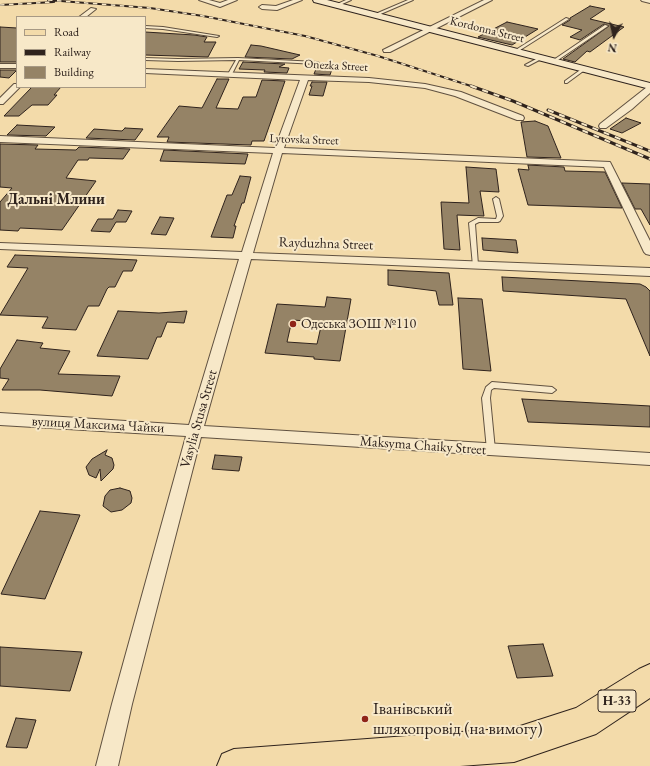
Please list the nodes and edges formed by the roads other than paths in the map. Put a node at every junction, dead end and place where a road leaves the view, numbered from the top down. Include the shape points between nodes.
1 (202, 0) edge
2 (234, 0) edge
3 (299, 0) edge
4 (318, 0) edge
5 (349, 0) edge
6 (411, 0) edge
7 (488, 0) edge
8 (644, 0) edge
9 (650, 1) edge
10 (336, 5) junction
11 (262, 7) dead end
12 (93, 9) dead end
13 (375, 15) junction
14 (83, 16) edge
15 (567, 19) dead end
16 (606, 26) dead end
17 (146, 27) edge
18 (430, 29) junction
19 (217, 36) dead end
20 (387, 50) dead end
21 (516, 51) junction
22 (541, 58) junction
23 (146, 59) edge
24 (238, 59) junction
25 (554, 61) junction
26 (317, 63) dead end
27 (527, 65) dead end
28 (0, 66) edge
29 (16, 66) edge
30 (584, 69) junction
31 (146, 71) edge
32 (230, 74) junction
33 (305, 77) junction
34 (566, 82) dead end
35 (650, 86) edge
36 (16, 87) edge
37 (650, 89) edge
38 (0, 102) edge
39 (520, 118) dead end
40 (603, 126) dead end
41 (0, 139) edge
42 (278, 152) junction
43 (496, 199) dead end
44 (0, 246) edge
45 (650, 252) edge
46 (246, 256) junction
47 (475, 265) junction
48 (650, 272) edge
49 (552, 390) dead end
50 (0, 419) edge
51 (195, 431) junction
52 (491, 450) junction
53 (650, 459) edge
54 (650, 680) edge
55 (107, 766) edge
56 (234, 766) edge

1 - 2 street via 220,5
3 - 11 street via 277,8
4 - 10 main road, Kordonna Street
5 - 10 lane
6 - 13 lane
7 - 18 street
8 - 9 street
10 - 13 main road, Kordonna Street
12 - 14 street
13 - 18 main road, Kordonna Street
15 - 21 lane
16 - 25 lane
17 - 19 lane
18 - 20 street
18 - 21 main road, Kordonna Street
21 - 22 main road, Kordonna Street
22 - 25 main road, Kordonna Street
22 - 27 lane
23 - 24 lane
24 - 26 lane
24 - 32 lane
25 - 30 main road, Kordonna Street
28 - 29 street
30 - 34 lane
30 - 35 main road, Kordonna Street
31 - 32 street, Onezka Street
32 - 33 street, Onezka Street
33 - 39 street, Onezka Street via 425,86 458,94
33 - 42 street, Vasylia Stusa Street
36 - 38 street
37 - 40 street
41 - 42 street, Lytovska Street
42 - 45 street, Lytovska Street via 607,164
42 - 46 street, Vasylia Stusa Street
43 - 47 lane via 500,216 498,220 478,220 472,223
44 - 46 street, Rayduzhna Street
46 - 47 street, Rayduzhna Street
46 - 51 street, Vasylia Stusa Street
47 - 48 street, Rayduzhna Street
49 - 52 lane via 492,386 488,389 486,398
50 - 51 street, вулиця Максима Чайки
51 - 52 street, Maksyma Chaiky Street
51 - 55 street, Vasylia Stusa Street
52 - 53 street, Maksyma Chaiky Street
54 - 56 main road, Н-33 via 584,722 514,745

